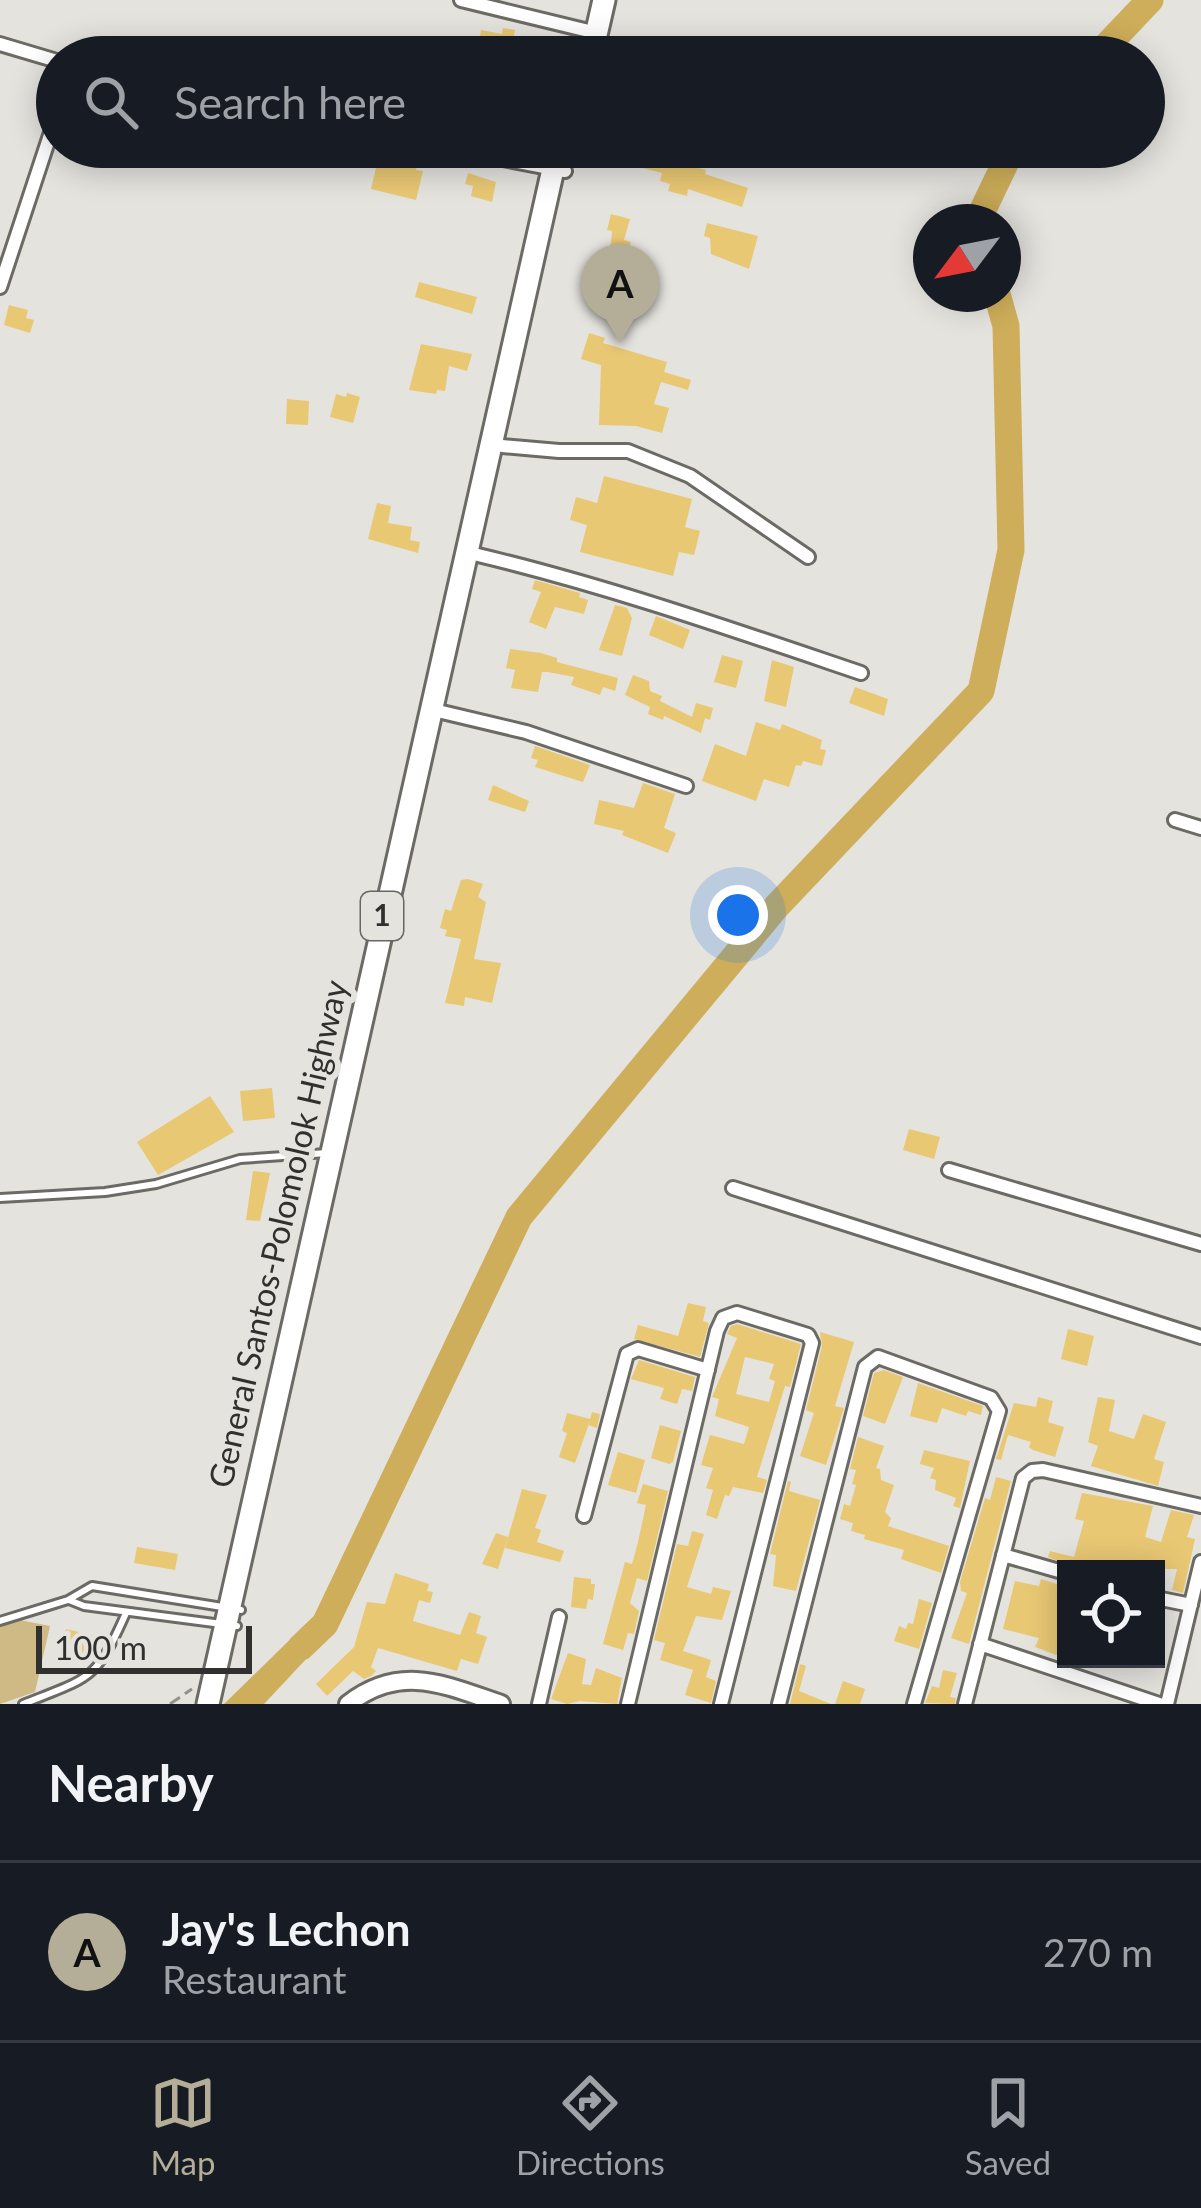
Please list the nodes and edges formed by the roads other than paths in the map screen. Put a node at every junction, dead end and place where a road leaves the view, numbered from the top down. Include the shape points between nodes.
1 (461, 0) edge
2 (591, 0) edge
3 (604, 0) edge
4 (591, 31) junction
5 (588, 36) edge
6 (591, 36) edge
7 (0, 44) edge
8 (36, 55) edge
9 (39, 168) edge
10 (558, 168) edge
11 (558, 168) edge
12 (0, 287) edge
13 (502, 446) junction
14 (478, 555) junction
15 (808, 557) dead end
16 (861, 673) dead end
17 (442, 712) junction
18 (686, 785) dead end
19 (1175, 820) dead end
20 (1201, 828) edge
21 (330, 1153) junction
22 (949, 1170) dead end
23 (733, 1188) dead end
24 (0, 1198) edge
25 (1201, 1244) edge
26 (1201, 1336) edge
27 (708, 1370) junction
28 (1201, 1506) edge
29 (584, 1516) dead end
30 (1003, 1555) junction
31 (1201, 1562) edge
32 (1057, 1570) edge
33 (145, 1594) junction
34 (68, 1600) junction
35 (1165, 1600) edge
36 (1191, 1605) junction
37 (127, 1612) junction
38 (142, 1613) junction
39 (233, 1617) junction
40 (560, 1617) dead end
41 (0, 1622) edge
42 (980, 1644) junction
43 (216, 1688) edge
44 (23, 1704) edge
45 (348, 1704) edge
46 (501, 1704) edge
47 (539, 1704) edge
48 (628, 1704) edge
49 (721, 1704) edge
50 (779, 1704) edge
51 (914, 1704) edge
52 (965, 1704) edge
53 (1163, 1704) edge

1 - 4 street
2 - 4 highway
3 - 4 highway
4 - 5 highway
4 - 6 highway
7 - 8 street
9 - 12 street
10 - 13 highway, 1
11 - 21 highway, General Santos-Polomolok Highway / 1
13 - 14 highway, 1
13 - 15 street via 628,451 690,476
14 - 16 street via 665,606
14 - 17 highway, 1
17 - 18 street
17 - 39 highway, 1
19 - 20 street
21 - 24 lane via 240,1159 123,1190
21 - 39 highway, General Santos-Polomolok Highway / 1
22 - 25 street
23 - 26 street
27 - 29 street via 638,1349 627,1354
27 - 48 street
27 - 49 street via 717,1330 734,1313 811,1337
28 - 30 street via 1036,1469 1023,1478
30 - 32 street
30 - 42 street
31 - 36 street
33 - 34 lane via 92,1586
33 - 38 lane
33 - 39 lane
34 - 37 lane
34 - 41 lane
35 - 36 street
36 - 53 street
37 - 38 lane
37 - 44 lane via 94,1673
38 - 39 lane
39 - 43 highway, 1
40 - 47 street
42 - 52 street
42 - 53 street
45 - 46 street via 383,1684 419,1679
50 - 51 street via 865,1367 878,1357 991,1399 999,1411

